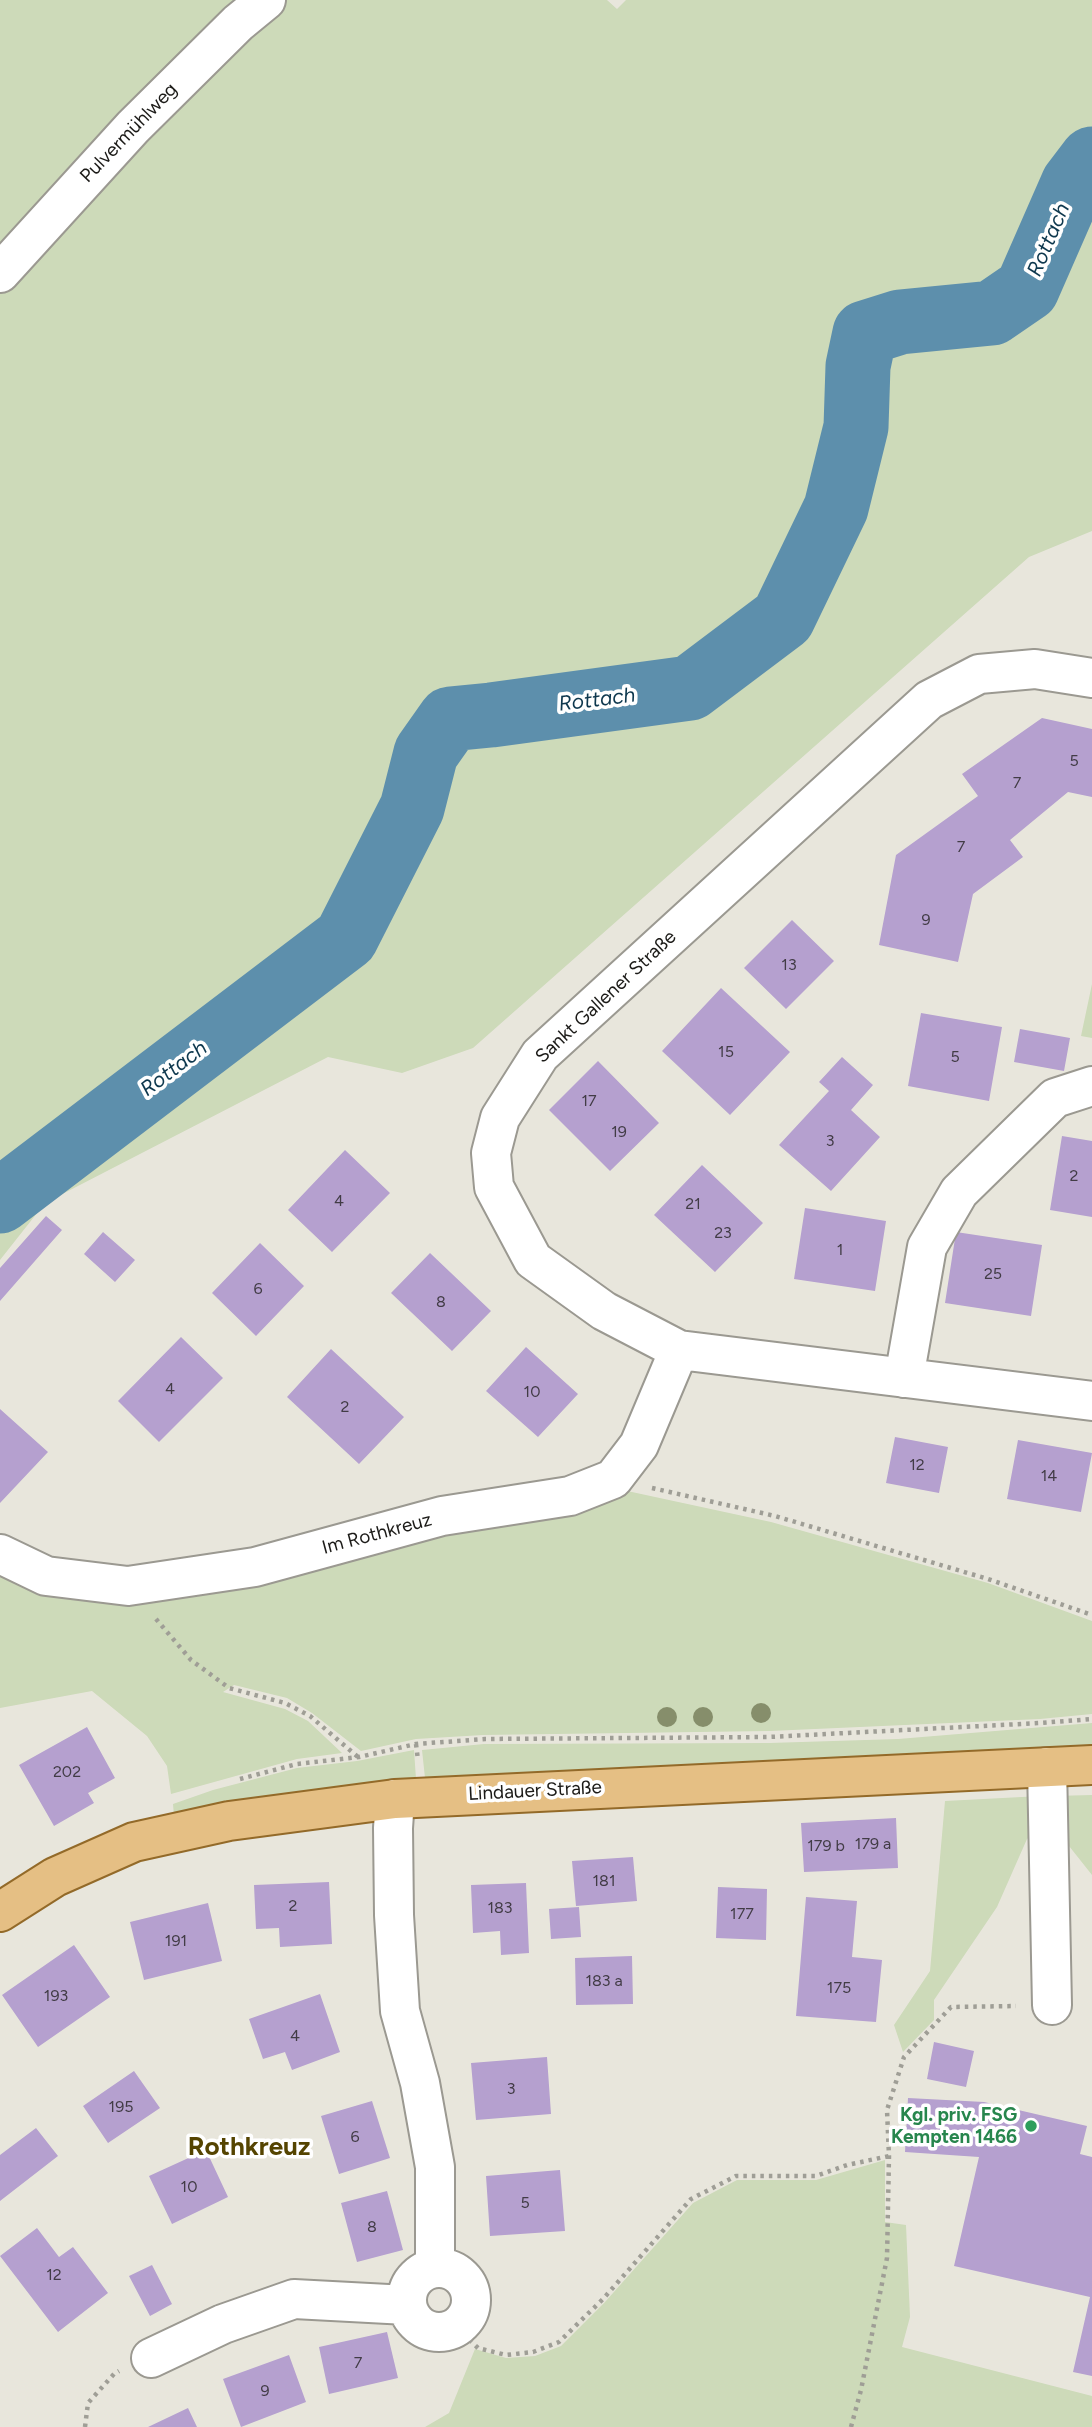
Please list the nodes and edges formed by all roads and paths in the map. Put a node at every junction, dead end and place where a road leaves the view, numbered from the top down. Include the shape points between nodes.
1 (265, 0) edge
2 (0, 274) edge
3 (1092, 678) edge
4 (1092, 1086) edge
5 (679, 1350) junction
6 (904, 1378) junction
7 (1092, 1401) edge
8 (613, 1479) junction
9 (0, 1554) edge
10 (128, 1586) junction
11 (1092, 1615) edge
12 (1092, 1718) edge
13 (1092, 1765) edge
14 (1047, 1768) junction
15 (395, 1798) junction
16 (0, 1912) edge
17 (1052, 2005) joint
18 (889, 2156) junction
19 (435, 2268) junction
20 (407, 2305) junction
21 (457, 2328) junction
22 (151, 2358) joint
23 (85, 2427) edge
24 (851, 2427) edge

1 - 2 street, Pulvermühlweg via 133,127
3 - 5 street, Sankt Gallener Straße via 1035,669 979,674 929,700 540,1055 500,1118 491,1153 494,1187 533,1260 604,1311
4 - 6 street via 1055,1098 958,1192 927,1247
5 - 6 street, Sankt Gallener Straße
5 - 8 street via 639,1445
6 - 7 street, Sankt Gallener Straße
8 - 10 street, Im Rothkreuz via 570,1496 442,1516 255,1567
8 - 11 path via 775,1516 988,1578
9 - 10 street, Im Rothkreuz via 46,1576
10 - 12 path via 191,1660 219,1681 310,1716 359,1757 416,1744 485,1739 769,1737
13 - 14 main road, Lindauer Straße
14 - 15 main road, Lindauer Straße
14 - 17 street
15 - 16 main road, Lindauer Straße via 229,1821 134,1842 55,1877
15 - 19 street via 400,2011 420,2083 435,2167
17 - 18 path via 951,2007 904,2057 887,2110
18 - 21 path via 816,2176 736,2175 691,2199 559,2342 533,2352 506,2355 478,2347
18 - 24 path via 887,2258
19 - 20 street via 425,2270 410,2285
19 - 21 street via 457,2273 470,2290 470,2311
20 - 21 street via 426,2330
20 - 22 street via 294,2299 223,2323
22 - 23 path via 114,2374 88,2403

